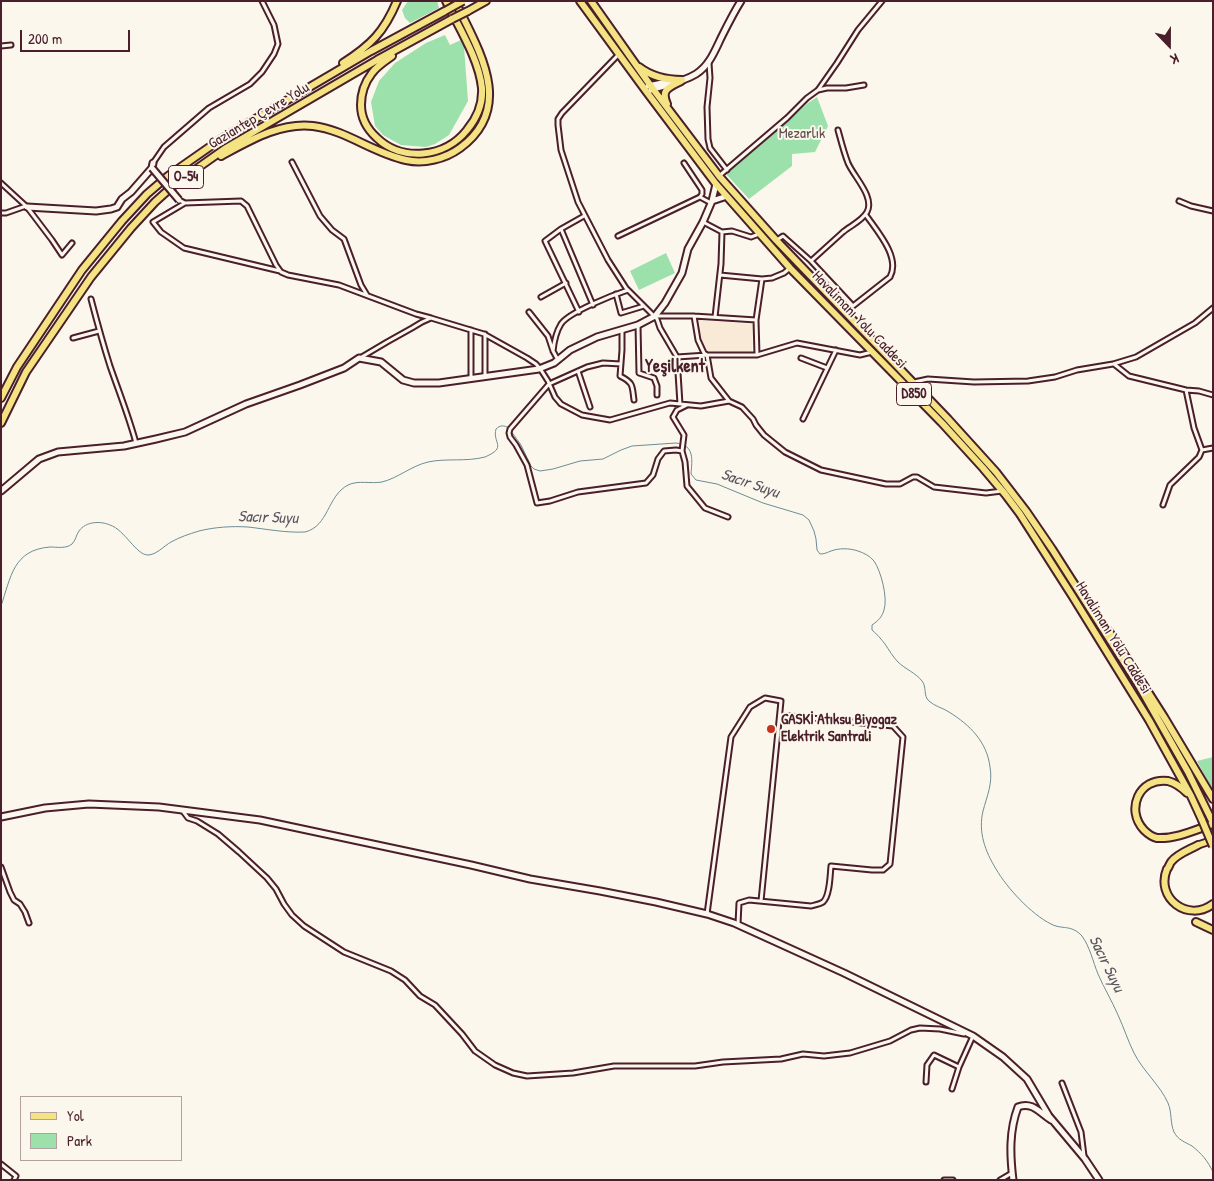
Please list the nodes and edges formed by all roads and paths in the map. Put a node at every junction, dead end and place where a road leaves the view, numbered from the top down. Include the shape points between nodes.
1 (262, 1) edge
2 (397, 1) edge
3 (446, 1) edge
4 (455, 1) edge
5 (463, 1) edge
6 (486, 1) edge
7 (580, 1) edge
8 (591, 1) edge
9 (741, 1) edge
10 (882, 1) edge
11 (450, 20) junction
12 (11, 45) dead end
13 (1, 46) edge
14 (619, 54) junction
15 (633, 62) junction
16 (709, 62) junction
17 (682, 80) junction
18 (864, 84) dead end
19 (648, 88) junction
20 (818, 90) junction
21 (673, 116) junction
22 (838, 130) dead end
23 (220, 139) junction
24 (292, 162) dead end
25 (684, 163) dead end
26 (152, 166) junction
27 (727, 170) junction
28 (719, 176) junction
29 (1, 183) edge
30 (175, 184) junction
31 (716, 184) junction
32 (727, 196) junction
33 (700, 197) junction
34 (179, 200) joint
35 (1179, 201) dead end
36 (712, 202) junction
37 (185, 203) junction
38 (27, 207) joint
39 (1213, 211) edge
40 (1, 213) edge
41 (866, 215) junction
42 (584, 216) junction
43 (703, 222) junction
44 (561, 229) junction
45 (722, 232) junction
46 (760, 234) junction
47 (618, 236) dead end
48 (776, 240) junction
49 (72, 243) dead end
50 (811, 261) junction
51 (790, 268) junction
52 (281, 272) junction
53 (720, 275) junction
54 (762, 279) junction
55 (566, 283) junction
56 (628, 290) junction
57 (616, 294) junction
58 (367, 296) junction
59 (541, 297) dead end
60 (91, 299) dead end
61 (593, 305) junction
62 (644, 306) junction
63 (1213, 308) edge
64 (529, 312) dead end
65 (579, 312) junction
66 (655, 316) junction
67 (694, 316) junction
68 (715, 317) junction
69 (431, 318) junction
70 (756, 320) junction
71 (638, 325) junction
72 (471, 330) junction
73 (622, 330) junction
74 (99, 331) junction
75 (485, 334) junction
76 (73, 338) dead end
77 (836, 350) junction
78 (553, 351) junction
79 (872, 352) junction
80 (707, 355) junction
81 (757, 355) junction
82 (677, 357) junction
83 (360, 358) junction
84 (801, 358) dead end
85 (558, 360) junction
86 (621, 364) junction
87 (1114, 364) junction
88 (827, 368) junction
89 (539, 369) junction
90 (578, 371) junction
91 (485, 376) junction
92 (471, 378) junction
93 (914, 382) junction
94 (549, 384) junction
95 (1186, 390) junction
96 (657, 395) dead end
97 (1213, 395) edge
98 (1, 398) edge
99 (634, 400) dead end
100 (730, 401) junction
101 (680, 404) junction
102 (687, 404) junction
103 (590, 407) dead end
104 (803, 419) dead end
105 (1, 422) edge
106 (136, 443) junction
107 (1213, 448) edge
108 (682, 450) junction
109 (1202, 450) junction
110 (1, 491) edge
111 (1002, 491) junction
112 (1164, 506) dead end
113 (728, 517) dead end
114 (1091, 609) junction
115 (780, 715) junction
116 (1191, 796) junction
117 (1213, 798) edge
118 (182, 810) junction
119 (1, 817) edge
120 (1213, 824) edge
121 (1213, 840) edge
122 (1198, 845) joint
123 (1213, 846) edge
124 (1, 868) edge
125 (761, 901) junction
126 (1213, 904) edge
127 (708, 914) junction
128 (1196, 922) dead end
129 (28, 923) dead end
130 (738, 924) junction
131 (1213, 930) edge
132 (971, 1035) junction
133 (959, 1067) junction
134 (926, 1082) dead end
135 (1062, 1083) dead end
136 (952, 1089) dead end
137 (1056, 1123) junction
138 (1085, 1159) junction
139 (1, 1164) edge
140 (1012, 1172) junction
141 (14, 1180) edge
142 (944, 1180) edge
143 (952, 1180) edge
144 (1000, 1180) edge
145 (1013, 1180) edge
146 (1099, 1180) edge

1 - 26 street via 274,25 278,44 274,54 250,84 209,108 164,147
2 - 23 highway via 385,26 360,52
3 - 11 highway via 480,76 482,90 478,113 462,136 445,148 417,154 393,150 370,132 364,120 361,100 366,81 391,57
4 - 30 highway via 482,60 490,89 485,116 468,141 458,149 428,160 405,160 334,130 292,126 252,140
5 - 23 highway, Gaziantep Çevre Yolu / O-54, bridge
6 - 11 highway, Gaziantep Çevre Yolu / O-54, bridge
7 - 14 highway, Havalimanı Yolu Caddesi / D850
8 - 15 highway, Havalimanı Yolu Caddesi / D850
9 - 16 street
10 - 20 street via 858,30
11 - 30 highway, Gaziantep Çevre Yolu / O-54 via 226,148
12 - 13 street
14 - 19 highway, Havalimanı Yolu Caddesi / D850
14 - 42 street via 558,118 561,150
15 - 17 highway via 660,78
15 - 19 highway, Havalimanı Yolu Caddesi / D850
16 - 17 street
16 - 27 street via 708,139 710,148
17 - 19 street
17 - 21 highway via 669,87 664,95
18 - 20 street
19 - 21 highway, Havalimanı Yolu Caddesi / D850
19 - 31 highway, Havalimanı Yolu Caddesi / D850
20 - 27 street
21 - 28 highway, Havalimanı Yolu Caddesi / D850
22 - 41 street via 847,161 868,199
23 - 98 highway, Gaziantep Çevre Yolu / O-54 via 168,176 122,221 49,318
24 - 58 street via 320,216 344,239
25 - 33 street via 702,190
26 - 34 street, bridge
26 - 38 street via 117,207 111,209
27 - 28 street
28 - 48 highway, Havalimanı Yolu Caddesi / D850
29 - 40 street via 26,206
30 - 105 highway, Gaziantep Çevre Yolu / O-54 via 131,228 91,277 26,372
31 - 32 highway, Havalimanı Yolu Caddesi / D850
31 - 36 street
32 - 36 street
32 - 46 highway, Havalimanı Yolu Caddesi / D850
33 - 36 street
33 - 47 street
34 - 37 street
35 - 39 street
36 - 43 street
37 - 52 street via 240,200 247,206
37 - 52 street via 153,222 161,232 184,248
38 - 49 street via 62,255
41 - 50 street
41 - 50 street via 892,258 890,276 853,306
42 - 44 street
42 - 56 street
43 - 45 street
43 - 66 street via 688,249 682,273
44 - 55 street via 545,242
44 - 61 street
45 - 46 street
45 - 53 street
46 - 51 highway, Havalimanı Yolu Caddesi / D850
48 - 50 street via 783,236
48 - 93 highway, Havalimanı Yolu Caddesi / D850
51 - 54 street via 776,277
51 - 79 highway, Havalimanı Yolu Caddesi / D850
52 - 58 street via 339,285
53 - 54 street
53 - 68 street
54 - 70 street
55 - 59 street
55 - 65 street
56 - 57 street
56 - 62 street
57 - 61 street
57 - 62 street via 620,313
58 - 69 street
60 - 74 street
61 - 65 street
62 - 66 street
63 - 87 street via 1195,323 1136,357
64 - 78 street via 548,336
65 - 78 street via 562,323
66 - 67 street
66 - 71 street
66 - 82 street
67 - 68 street
67 - 80 street via 700,345
68 - 70 street
69 - 72 street
69 - 83 street
70 - 81 street
71 - 73 street
71 - 96 street via 639,373 654,378
72 - 75 street
72 - 92 street
73 - 85 street via 597,337 570,350
73 - 86 street
74 - 76 street
74 - 106 street
75 - 89 street via 527,358
75 - 91 street
77 - 79 street via 860,355
77 - 81 street via 798,342
77 - 88 street
78 - 85 street
79 - 111 highway, Havalimanı Yolu Caddesi / D850 via 942,423
80 - 81 street
80 - 82 street
80 - 100 street via 711,378
82 - 101 street
83 - 92 street via 381,362 403,380 414,382
83 - 106 street via 344,368 246,404 185,432
84 - 88 street
85 - 89 street
86 - 90 street via 603,363
86 - 99 street via 620,376 631,384
87 - 93 street via 1028,381 928,379
87 - 95 street via 1129,376
88 - 104 street
89 - 91 street
89 - 94 street
90 - 94 street
90 - 103 street
91 - 92 street
93 - 114 highway, Havalimanı Yolu Caddesi / D850 via 996,472
94 - 101 street via 561,404 582,414 610,420 670,403
94 - 108 street via 510,431 527,465 537,503 578,492 646,483 664,452
95 - 97 street
95 - 109 street
100 - 102 street via 701,406
100 - 111 street via 742,407 764,435 785,452 821,470 886,484 900,484 917,477 934,487 986,493
101 - 102 street
102 - 108 street via 673,417 684,435
106 - 110 street via 58,452 39,459
107 - 109 street
108 - 113 street via 687,486 705,508
109 - 112 street via 1199,457 1170,485
111 - 116 highway, Havalimanı Yolu Caddesi / D850 via 1073,597 1149,720
114 - 117 highway via 1139,676
114 - 120 highway, Havalimanı Yolu Caddesi / D850 via 1188,772
115 - 125 street
115 - 125 street via 892,726 904,737 890,864 883,870 831,866 828,894 820,904
115 - 127 street via 781,701 764,698 750,707 730,737
116 - 120 highway via 1168,781 1151,783 1136,799 1138,822 1155,838 1172,837
116 - 123 highway, Havalimanı Yolu Caddesi / D850, bridge
118 - 119 street via 89,804 44,808
118 - 127 street via 260,820
118 - 132 street via 188,818 218,834 267,878 292,915 304,926 344,952 391,970 435,1005 475,1051 513,1073 527,1076 614,1066 695,1066 781,1059 803,1054 824,1056 850,1053 920,1028
121 - 122 main road
122 - 126 highway via 1170,862 1165,874 1166,894 1188,911 1205,909
124 - 129 street
125 - 130 street via 749,900 739,904
127 - 130 street
128 - 131 highway
130 - 132 street
132 - 133 street
132 - 137 street via 1027,1079
133 - 134 street via 934,1055 927,1066
133 - 136 street
135 - 138 street via 1081,1132
137 - 138 street
137 - 140 street via 1032,1106 1018,1107 1010,1144
138 - 146 street
139 - 141 street via 16,1176
140 - 144 street
140 - 145 street
142 - 143 street

